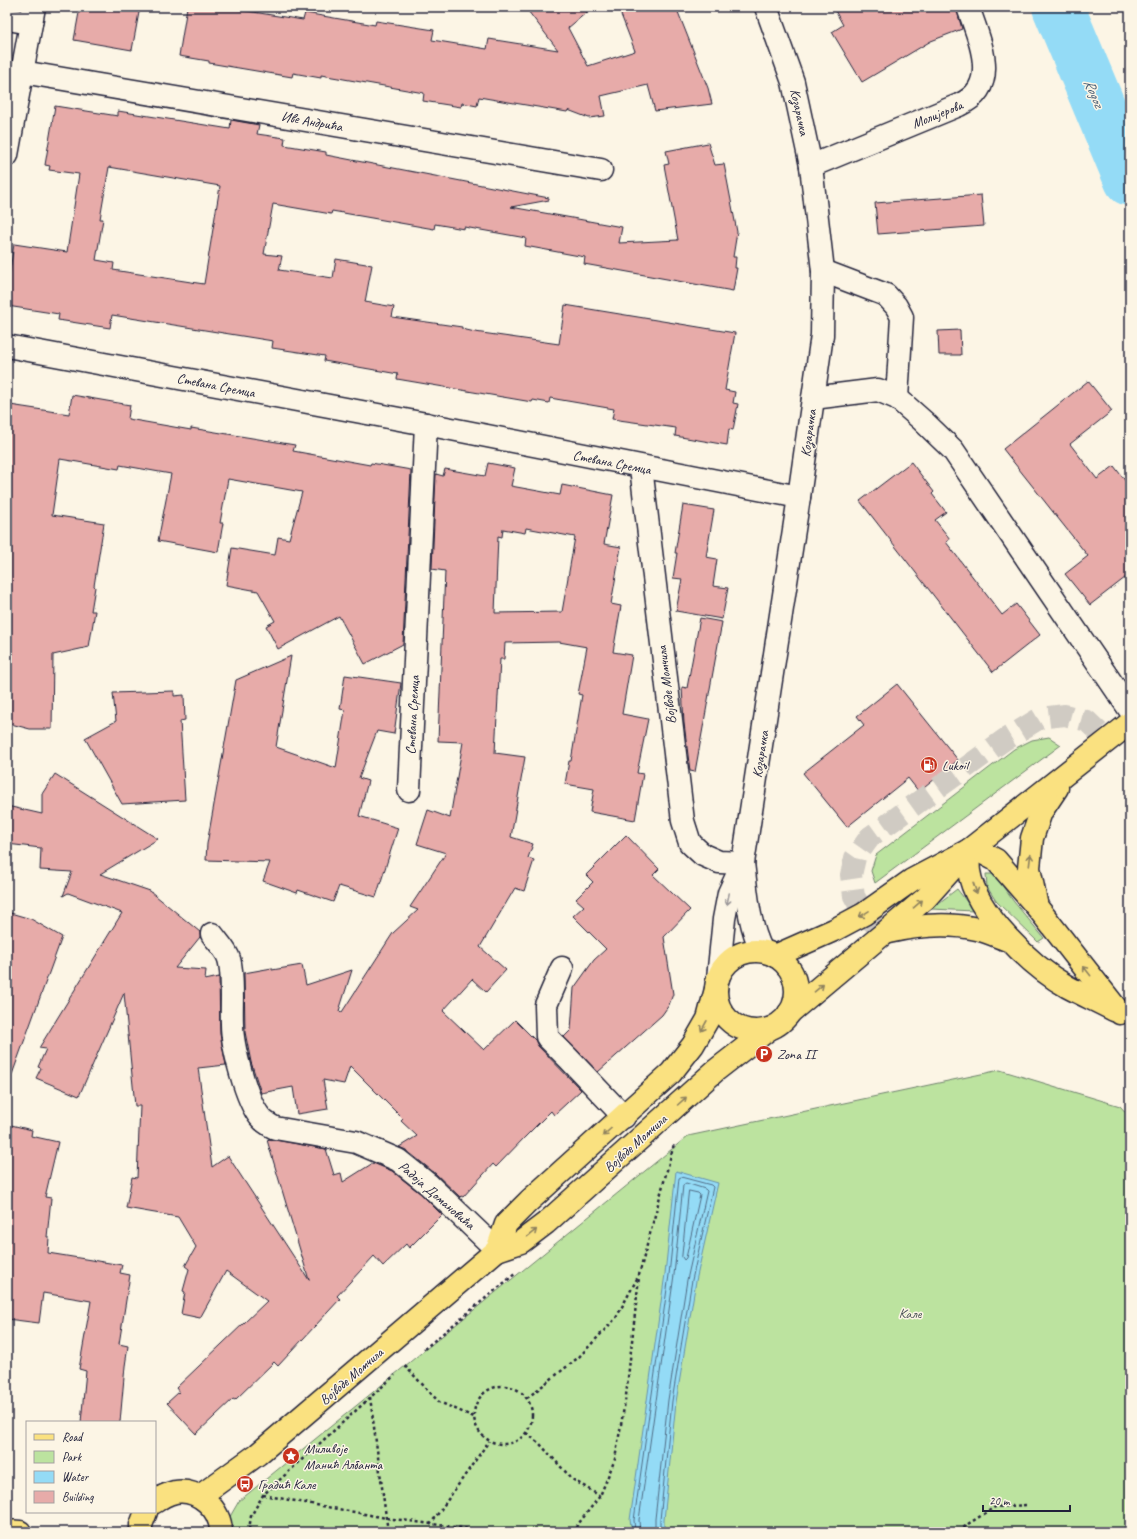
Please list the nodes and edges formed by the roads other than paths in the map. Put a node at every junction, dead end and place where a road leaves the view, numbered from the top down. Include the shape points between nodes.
1 (766, 7) edge
2 (968, 7) edge
3 (33, 15) edge
4 (7, 19) edge
5 (22, 72) junction
6 (7, 155) edge
7 (811, 166) junction
8 (601, 170) dead end
9 (823, 271) junction
10 (7, 346) edge
11 (813, 398) junction
12 (897, 398) junction
13 (426, 424) junction
14 (641, 467) junction
15 (799, 497) junction
16 (1130, 710) edge
17 (1130, 723) edge
18 (1066, 773) junction
19 (409, 790) dead end
20 (969, 850) junction
21 (743, 863) junction
22 (1037, 907) junction
23 (885, 933) junction
24 (212, 934) dead end
25 (1010, 941) junction
26 (769, 954) junction
27 (562, 968) dead end
28 (717, 984) junction
29 (789, 1013) junction
30 (1125, 1015) edge
31 (769, 1029) junction
32 (624, 1117) junction
33 (497, 1250) junction
34 (200, 1496) junction
35 (156, 1501) edge
36 (146, 1513) edge
37 (7, 1531) edge
38 (20, 1532) edge
39 (141, 1532) edge
40 (221, 1532) edge

1 - 7 street, Козарачка via 793,82
2 - 7 street, Молијерова via 981,44 985,69 980,88 975,95 959,105
3 - 4 street
3 - 5 street
5 - 6 street
5 - 8 street, Иве Андрића
7 - 9 street, Козарачка
9 - 11 street, Козарачка via 822,335
9 - 12 street via 886,295 896,306 902,317
10 - 13 street, Стевана Сремца
11 - 12 street via 878,390
11 - 15 street, Козарачка
12 - 16 street via 953,450
13 - 14 street, Стевана Сремца
13 - 19 street, Стевана Сремца
14 - 15 street, Стевана Сремца
14 - 21 street, Војводе Момчила via 682,822 690,843 703,856 719,862
15 - 21 street, Козарачка
17 - 18 main road
18 - 20 main road
22 -> 18 main road via 1029,868 1032,838 1041,812
20 - 22 main road via 983,853 996,860
23 -> 20 main road via 926,898
20 -> 25 main road via 969,872 977,894 991,918
20 -> 26 main road via 912,880 864,914 827,934
21 - 26 street, Козарачка via 748,910 754,936
21 -> 28 street, Козарачка via 729,893
30 -> 22 main road
23 - 25 main road via 932,924 978,929
29 -> 23 main road
24 - 33 street, Радоја Домановића via 229,959 232,1026 237,1064 259,1116 275,1128 356,1142 398,1160 428,1184
25 - 30 main road via 1067,987
26 - 28 main road via 749,952 736,956 725,966
26 - 29 main road via 786,964 793,975 795,1001
27 - 32 street via 546,1004 546,1037
28 - 31 main road via 717,1002 723,1014 732,1023 743,1029
28 -> 32 main road, Војводе Момчила via 708,1019 693,1045 671,1073
29 - 31 main road via 780,1023
33 -> 31 main road, Војводе Момчила via 521,1242 546,1222 715,1071
32 -> 33 main road, Војводе Момчила via 506,1224
33 - 34 main road, Војводе Момчила via 273,1442
34 - 35 main road via 188,1492 175,1492
34 - 40 main road via 217,1514
36 - 39 main road
37 - 38 main road

